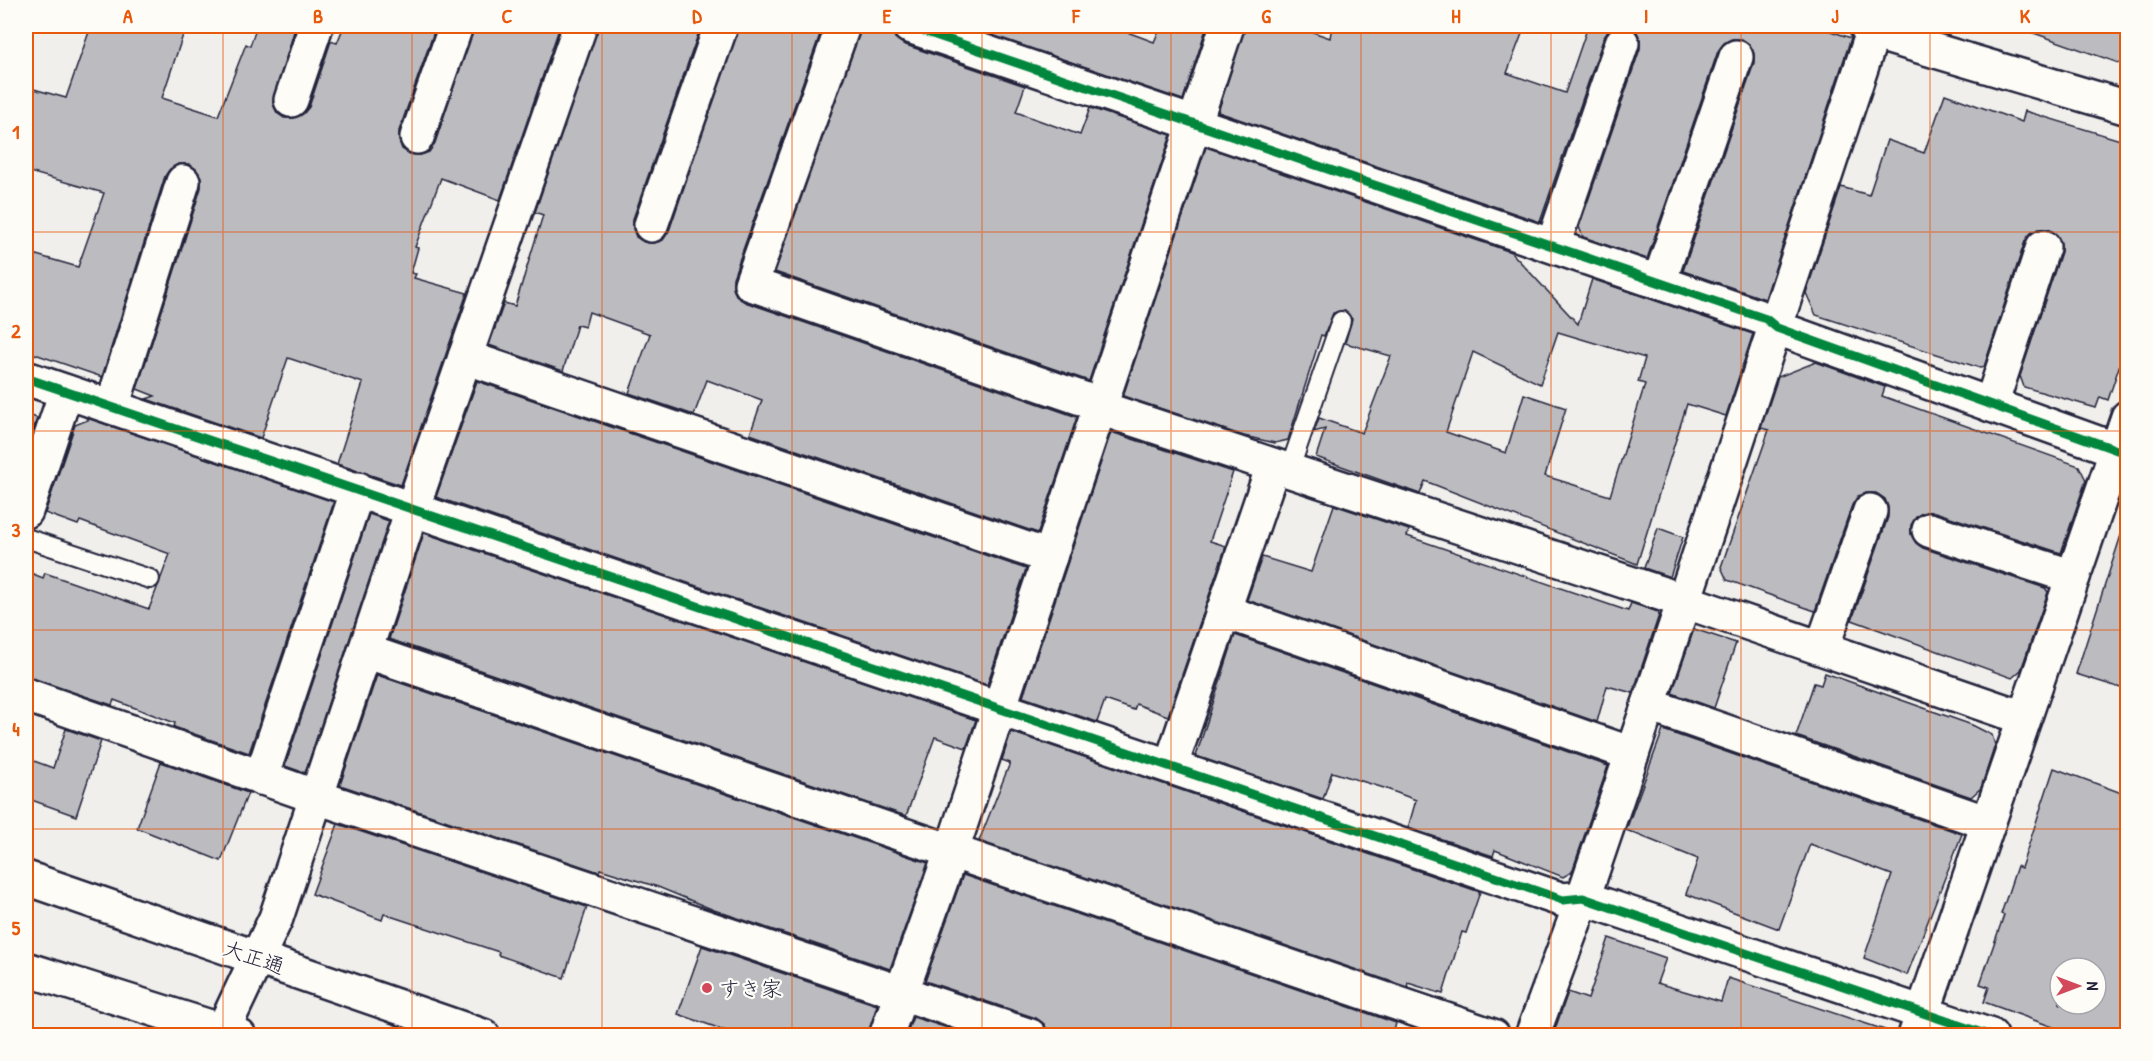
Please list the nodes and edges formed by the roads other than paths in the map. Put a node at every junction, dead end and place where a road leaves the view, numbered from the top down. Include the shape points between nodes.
1 (316, 26) edge
2 (456, 26) edge
3 (580, 26) edge
4 (721, 26) edge
5 (843, 26) edge
6 (909, 26) edge
7 (1227, 26) edge
8 (1871, 28) edge
9 (1622, 43) dead end
10 (1736, 57) dead end
11 (291, 100) dead end
12 (2127, 108) edge
13 (1195, 122) junction
14 (417, 137) dead end
15 (183, 182) dead end
16 (651, 225) dead end
17 (1552, 245) junction
18 (2043, 247) dead end
19 (1659, 282) junction
20 (1341, 321) dead end
21 (1777, 328) junction
22 (465, 357) junction
23 (26, 378) edge
24 (66, 392) junction
25 (1991, 405) junction
26 (1100, 406) junction
27 (112, 407) junction
28 (2127, 417) edge
29 (2122, 452) edge
30 (1281, 468) junction
31 (358, 489) junction
32 (413, 507) junction
33 (26, 511) edge
34 (1870, 511) dead end
35 (1929, 530) dead end
36 (26, 538) edge
37 (1050, 557) junction
38 (2073, 577) junction
39 (150, 579) dead end
40 (1684, 601) junction
41 (1223, 611) junction
42 (1822, 648) junction
43 (365, 651) junction
44 (26, 695) edge
45 (1649, 705) junction
46 (1000, 707) junction
47 (2024, 718) junction
48 (1632, 754) junction
49 (1171, 765) junction
50 (261, 778) junction
51 (317, 797) junction
52 (1988, 823) junction
53 (951, 853) junction
54 (26, 878) edge
55 (1583, 898) junction
56 (257, 957) junction
57 (26, 969) edge
58 (901, 991) junction
59 (1919, 1024) edge
60 (227, 1034) edge
61 (483, 1035) edge
62 (886, 1035) edge
63 (1030, 1035) edge
64 (1493, 1035) edge
65 (1532, 1035) edge
66 (1991, 1035) edge

1 - 11 street
2 - 14 street
3 - 22 street
4 - 16 street
5 - 26 street via 751,284
6 - 13 street
7 - 13 street
8 - 12 street
8 - 21 street
9 - 17 street
10 - 19 street
13 - 17 street
13 - 26 street
15 - 27 street
17 - 19 street
18 - 25 street
19 - 21 street via 1766,319
20 - 30 lane
21 - 25 street
21 - 40 street
22 - 32 street
22 - 37 street
23 - 24 street
24 - 27 street
24 - 33 street
25 - 29 street
26 - 30 street
26 - 37 street
27 - 31 street
28 - 29 street
29 - 38 street
30 - 40 street
30 - 41 street
31 - 32 street
31 - 50 street
32 - 43 street
32 - 46 street
34 - 42 street
35 - 38 street
36 - 39 lane
37 - 46 street
38 - 47 street
40 - 42 street
40 - 45 street
41 - 48 street
41 - 49 street
42 - 47 street
43 - 51 street
43 - 53 street
44 - 50 street
45 - 48 street
45 - 52 street
46 - 49 street
46 - 53 street
47 - 52 street
48 - 55 street
49 - 55 street via 1563,900
50 - 51 street
51 - 56 street via 276,918
51 - 58 street
52 - 59 street
53 - 58 street
53 - 64 street
54 - 56 street, 大正通
55 - 59 street
55 - 65 street
56 - 60 street
56 - 61 street, 大正通
57 - 60 street
58 - 62 street
58 - 63 street
59 - 66 street

